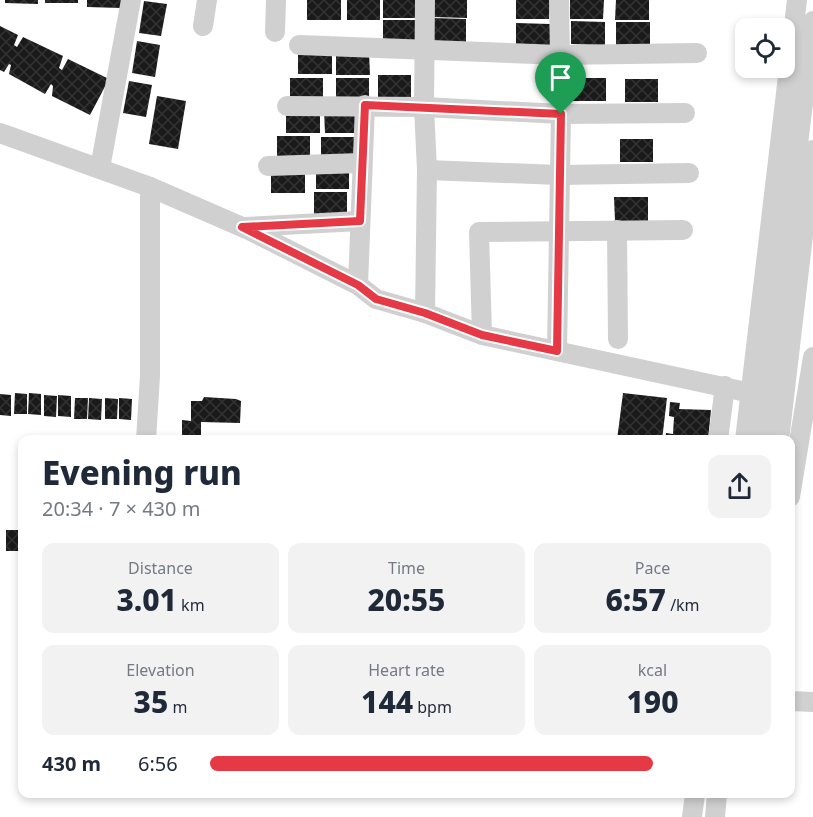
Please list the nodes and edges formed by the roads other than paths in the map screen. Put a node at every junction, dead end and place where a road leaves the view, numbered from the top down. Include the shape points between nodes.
1 (131, 0) edge
2 (207, 0) edge
3 (276, 0) edge
4 (425, 0) edge
5 (559, 0) edge
6 (797, 0) edge
7 (813, 21) edge
8 (203, 26) dead end
9 (275, 32) dead end
10 (299, 45) dead end
11 (425, 50) junction
12 (697, 53) dead end
13 (560, 55) junction
14 (365, 105) junction
15 (287, 106) dead end
16 (424, 107) junction
17 (685, 113) dead end
18 (561, 114) junction
19 (0, 133) edge
20 (813, 150) edge
21 (362, 163) junction
22 (268, 166) dead end
23 (100, 168) junction
24 (427, 170) junction
25 (689, 173) dead end
26 (560, 175) junction
27 (150, 187) junction
28 (360, 221) junction
29 (242, 227) junction
30 (558, 230) junction
31 (617, 230) junction
32 (683, 230) dead end
33 (358, 285) junction
34 (425, 313) junction
35 (482, 335) junction
36 (618, 339) dead end
37 (557, 351) junction
38 (813, 357) edge
39 (725, 386) junction
40 (751, 393) junction
41 (810, 397) edge
42 (146, 435) edge
43 (719, 435) edge
44 (747, 435) edge
45 (763, 435) edge
46 (780, 435) edge
47 (795, 472) edge
48 (795, 701) edge
49 (813, 702) edge
50 (694, 798) edge
51 (717, 798) edge
52 (692, 817) edge
53 (715, 817) edge

1 - 23 street
2 - 8 street
3 - 9 street
4 - 11 street
5 - 13 street
6 - 40 street
7 - 45 street
10 - 11 street
11 - 13 street
11 - 16 street
12 - 13 street
13 - 18 street
14 - 15 street
14 - 16 street
14 - 21 street
16 - 18 street
16 - 24 street
17 - 18 street
18 - 26 street
19 - 23 street
20 - 46 street
21 - 22 street
21 - 28 street
23 - 27 street
24 - 26 street
24 - 34 street
25 - 26 street
26 - 30 street
27 - 29 street
27 - 42 street
28 - 29 street
28 - 33 street
29 - 33 street
30 - 31 street
30 - 35 street via 479,232
30 - 37 street
31 - 32 street
31 - 36 street
33 - 34 street via 376,299
34 - 35 street
35 - 37 street
37 - 39 street
38 - 41 street
39 - 40 street
39 - 43 street
40 - 44 street
41 - 47 street
48 - 49 street
50 - 52 street
51 - 53 street

